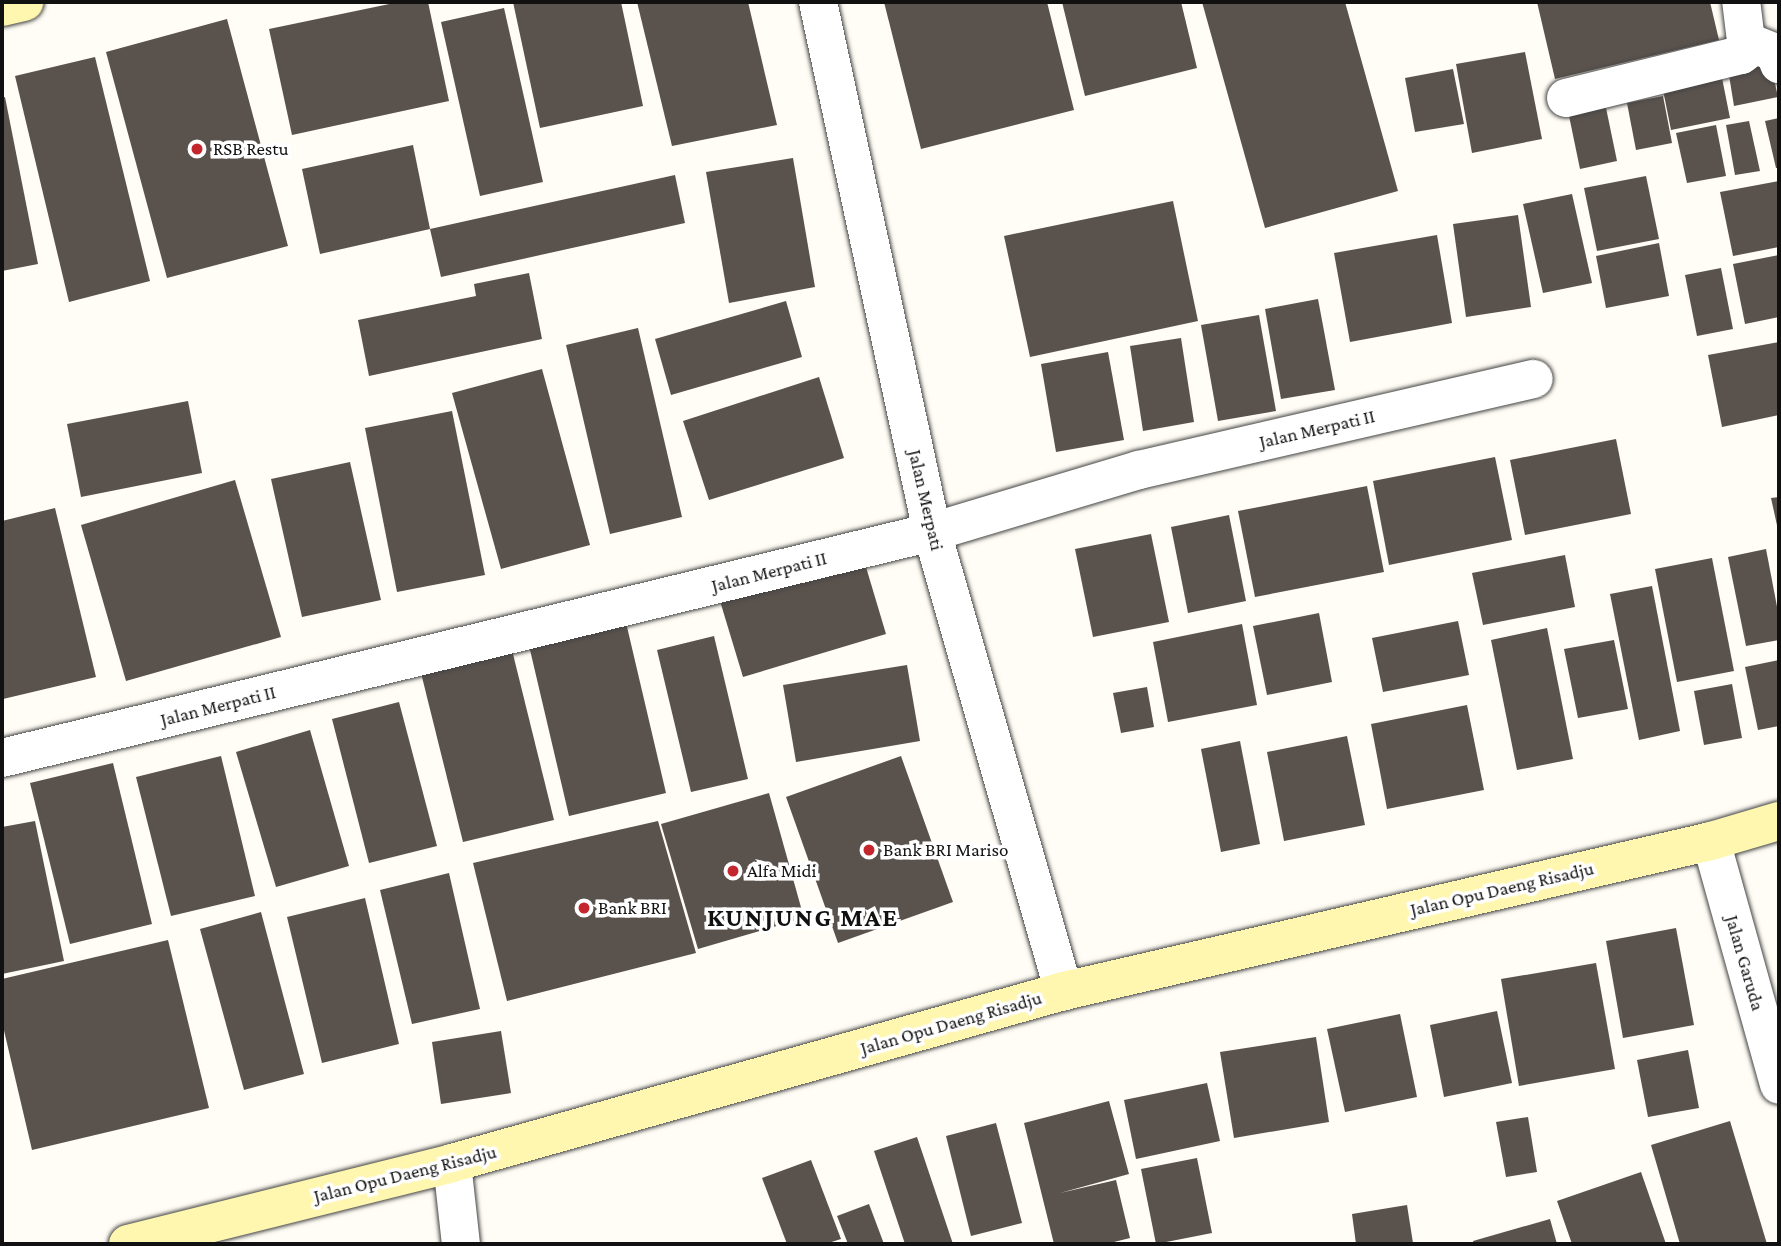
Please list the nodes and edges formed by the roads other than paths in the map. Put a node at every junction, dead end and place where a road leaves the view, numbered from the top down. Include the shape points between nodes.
1 (24, 2) edge
2 (818, 2) edge
3 (1741, 2) edge
4 (2, 7) edge
5 (1746, 41) junction
6 (1779, 64) edge
7 (1566, 98) dead end
8 (1534, 379) dead end
9 (932, 532) junction
10 (2, 758) edge
11 (1779, 821) edge
12 (1711, 841) junction
13 (1064, 991) junction
14 (1779, 1085) edge
15 (452, 1163) junction
16 (128, 1244) edge
17 (461, 1244) edge

1 - 4 main road
2 - 9 street, Jalan Merpati
3 - 5 street
5 - 6 street via 1775,53
5 - 7 street via 1745,52 1732,58
8 - 9 street, Jalan Merpati II via 1139,470
9 - 10 street, Jalan Merpati II
9 - 13 street, Jalan Merpati
11 - 12 main road, Jalan Opu Daeng Risadju
12 - 13 main road, Jalan Opu Daeng Risadju
12 - 14 street, Jalan Garuda
13 - 15 main road, Jalan Opu Daeng Risadju
15 - 16 main road, Jalan Opu Daeng Risadju
15 - 17 street

